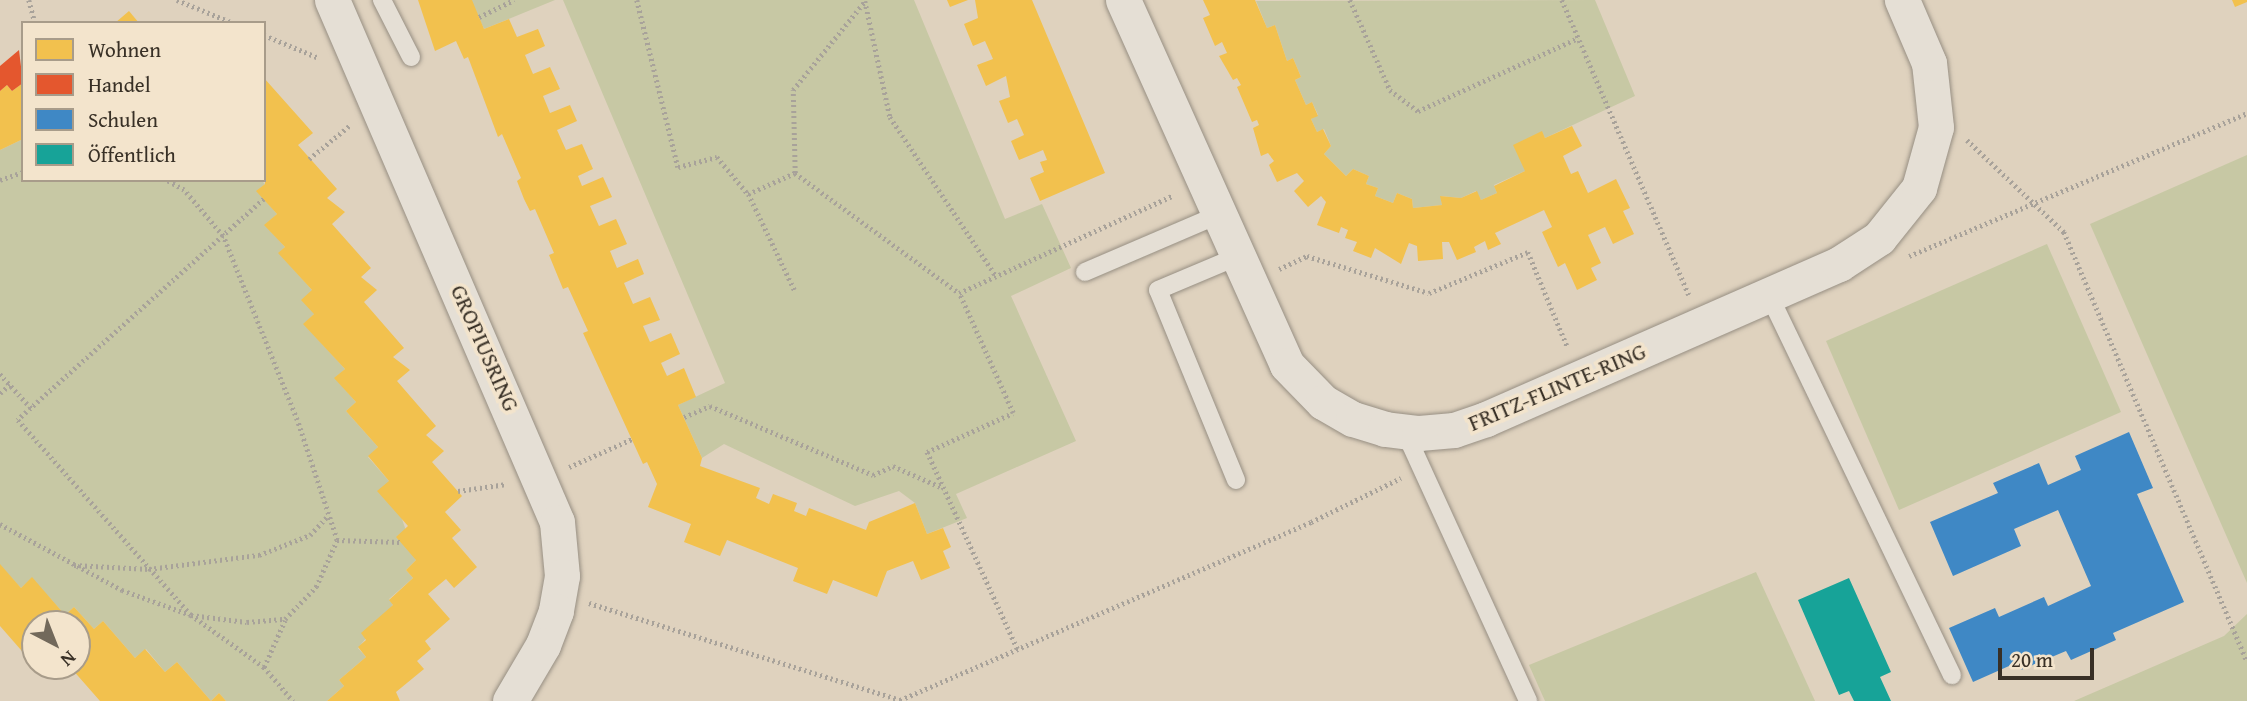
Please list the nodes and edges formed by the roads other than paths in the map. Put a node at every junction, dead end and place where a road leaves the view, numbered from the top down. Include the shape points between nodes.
1 (332, 0) edge
2 (382, 0) edge
3 (1123, 0) edge
4 (1902, 0) edge
5 (411, 57) dead end
6 (1218, 215) junction
7 (1242, 270) junction
8 (1085, 272) dead end
9 (1769, 295) junction
10 (1405, 432) junction
11 (1236, 480) dead end
12 (1952, 675) dead end
13 (510, 701) edge
14 (1528, 701) edge

1 - 13 street, GROPIUSRING via 542,479 561,540 560,594 543,645
2 - 5 lane
3 - 6 street, FRITZ-FLINTE-RING
4 - 9 street, FRITZ-FLINTE-RING via 1929,63 1937,111 1931,159 1902,215 1853,257
6 - 7 street, FRITZ-FLINTE-RING
6 - 8 lane
7 - 10 street, FRITZ-FLINTE-RING via 1278,351 1310,391 1353,419
7 - 11 lane via 1158,290
9 - 10 street, FRITZ-FLINTE-RING via 1470,425
9 - 12 lane
10 - 14 lane

